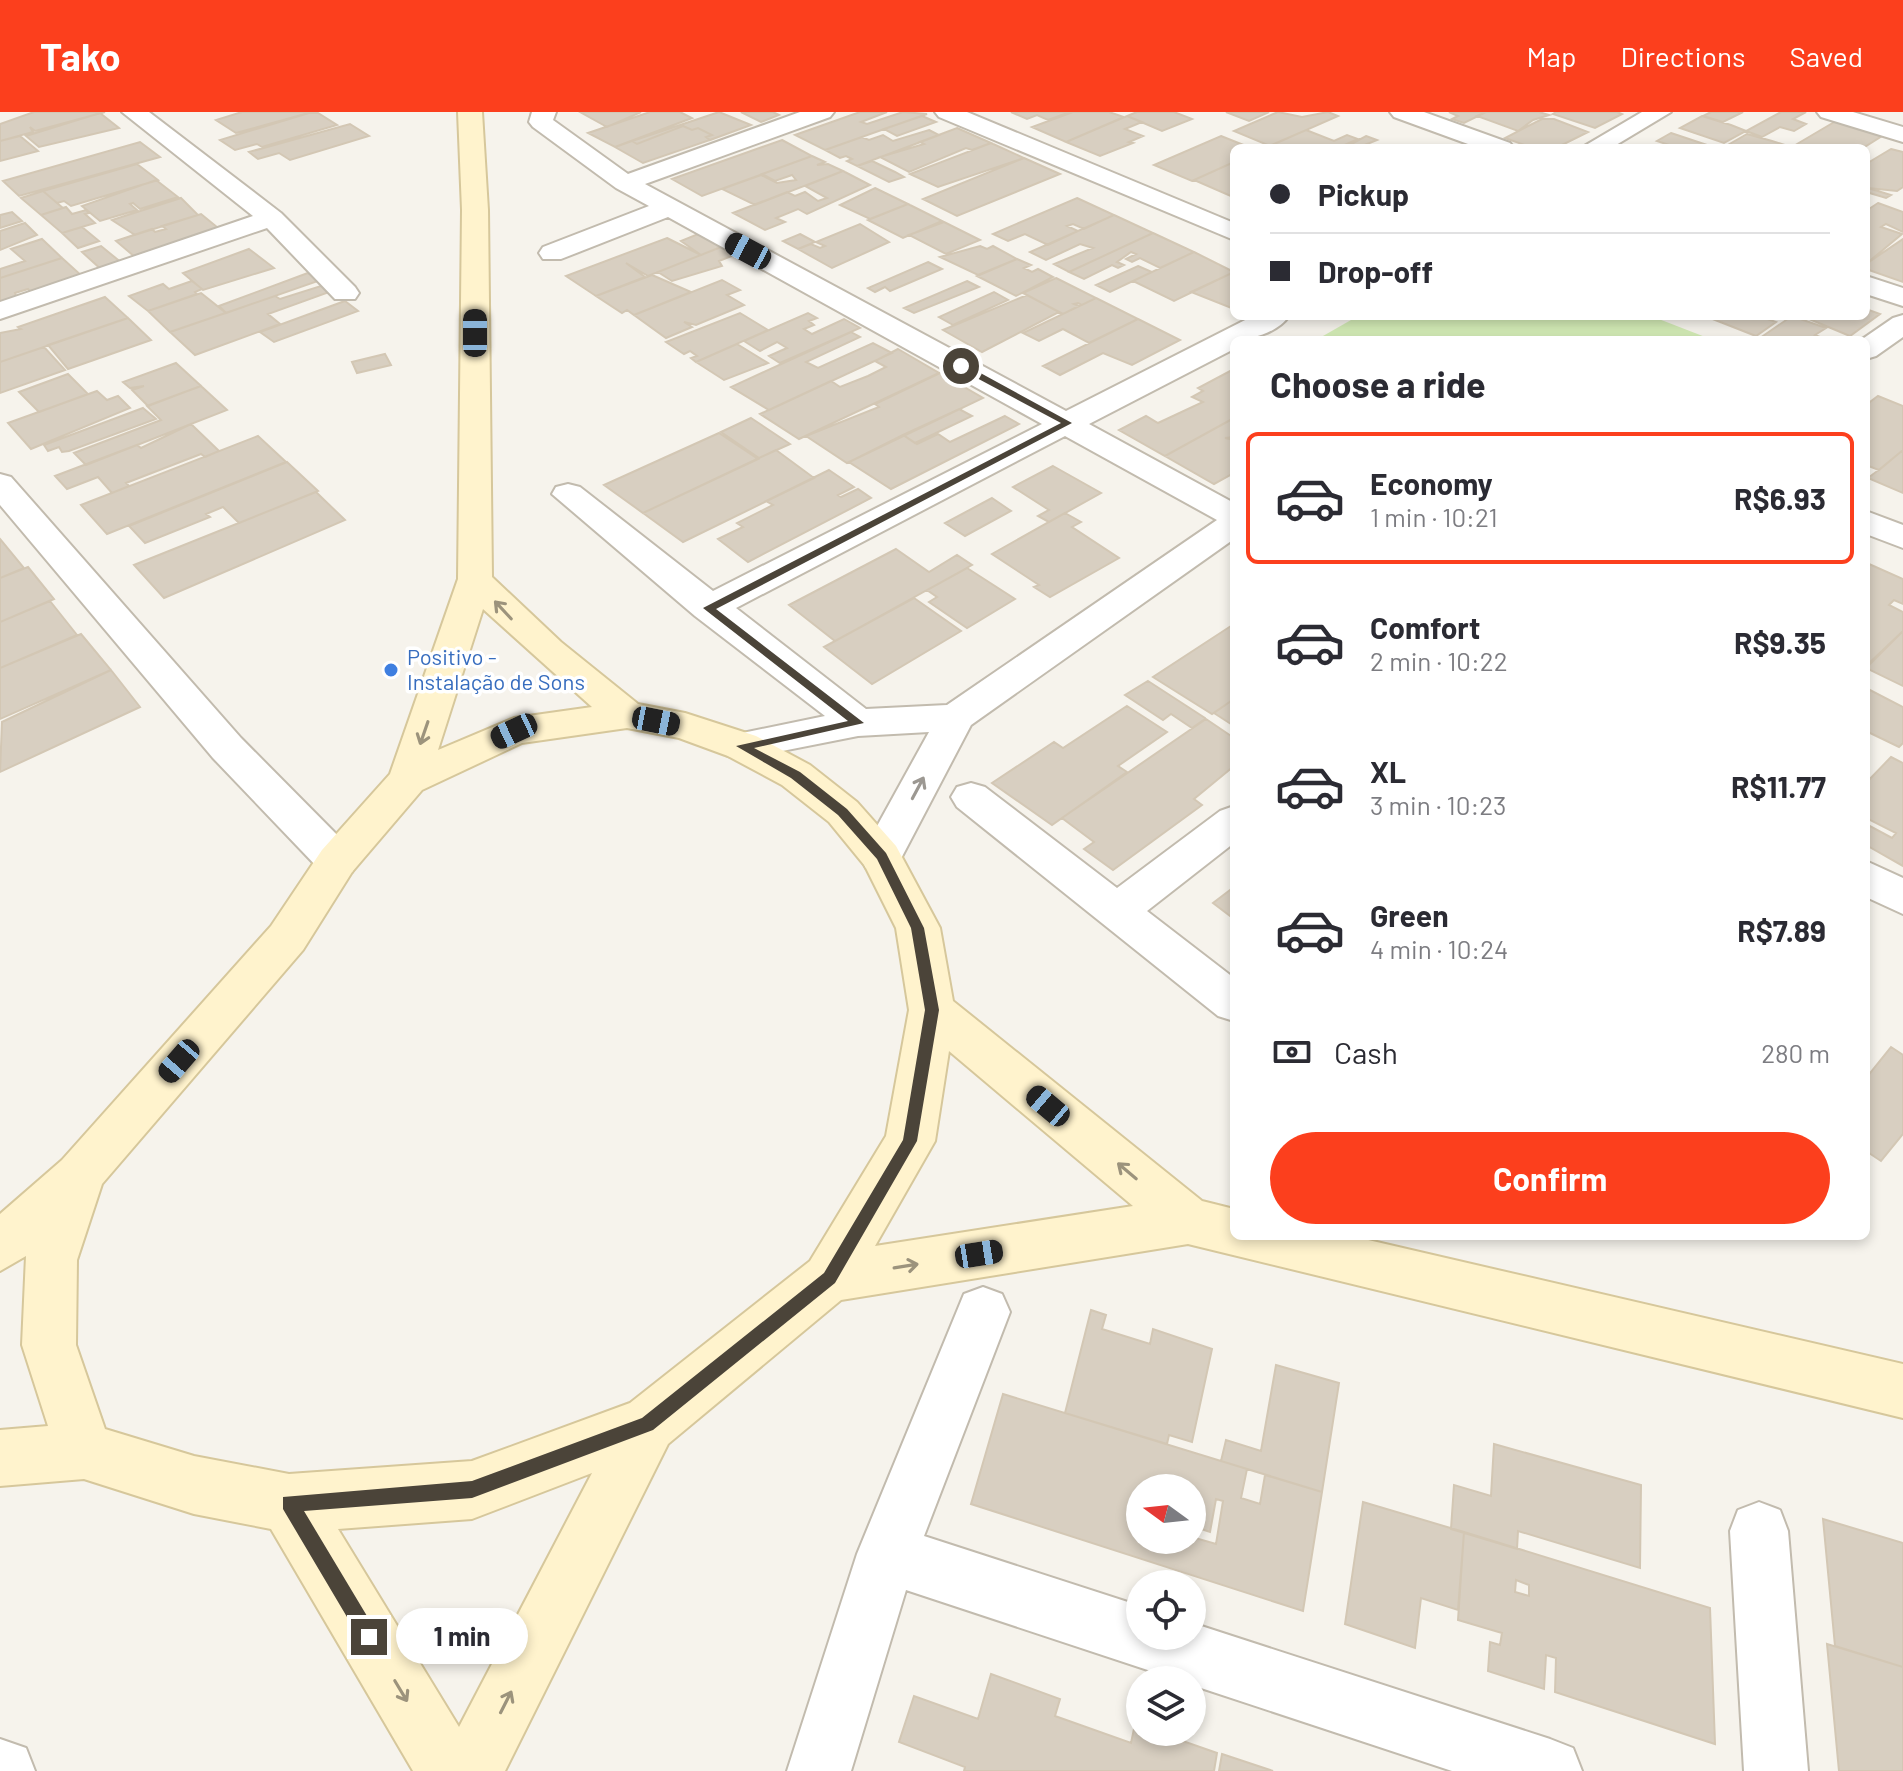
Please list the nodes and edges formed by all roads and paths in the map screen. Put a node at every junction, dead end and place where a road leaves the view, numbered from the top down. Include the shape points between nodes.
1 (134, 112) edge
2 (470, 112) edge
3 (544, 112) edge
4 (822, 112) edge
5 (947, 112) edge
6 (1402, 112) edge
7 (1659, 112) edge
8 (1829, 112) edge
9 (1903, 135) edge
10 (1491, 144) edge
11 (1600, 144) edge
12 (625, 183) junction
13 (668, 208) junction
14 (272, 218) junction
15 (1230, 230) edge
16 (552, 253) dead end
17 (1870, 286) edge
18 (345, 293) dead end
19 (1903, 298) edge
20 (0, 311) edge
21 (1267, 320) edge
22 (1903, 324) edge
23 (1236, 336) edge
24 (1230, 339) edge
25 (1870, 347) edge
26 (1068, 423) junction
27 (0, 484) edge
28 (568, 494) dead end
29 (1230, 514) edge
30 (1870, 523) edge
31 (1230, 527) edge
32 (1903, 538) edge
33 (475, 579) junction
34 (708, 608) junction
35 (627, 715) junction
36 (956, 717) junction
37 (858, 723) junction
38 (742, 746) junction
39 (408, 780) junction
40 (971, 797) dead end
41 (1230, 824) edge
42 (881, 857) junction
43 (337, 861) junction
44 (1870, 879) edge
45 (1903, 898) edge
46 (1119, 910) junction
47 (1230, 1000) edge
48 (932, 1010) junction
49 (81, 1173) junction
50 (1211, 1227) edge
51 (1267, 1240) edge
52 (0, 1247) edge
53 (829, 1278) junction
54 (983, 1312) dead end
55 (1903, 1391) edge
56 (648, 1424) junction
57 (84, 1451) junction
58 (0, 1458) edge
59 (289, 1503) junction
60 (1759, 1531) dead end
61 (887, 1554) junction
62 (449, 1771) edge
63 (471, 1771) edge
64 (819, 1771) edge
65 (1550, 1771) edge
66 (1776, 1771) edge

1 - 14 street
2 - 33 street
3 - 12 street via 541,122
4 - 12 street
5 - 15 street
6 - 10 street
7 - 11 street
8 - 9 street
12 - 13 street
13 - 16 street
13 - 26 street
14 - 18 street
14 - 20 street
17 - 19 street
21 - 23 street
22 - 25 street
24 - 26 street
26 - 29 street
26 - 34 street
27 - 43 street via 227,748
28 - 34 street
30 - 32 street
31 - 36 street
35 -> 33 street via 524,631
33 -> 39 street
34 - 37 street
35 - 38 street via 685,726
35 - 39 street via 514,731
36 - 37 street
42 -> 36 street
37 - 38 street
38 - 42 street via 796,775 843,812
39 - 43 street
40 - 46 street
41 - 46 street
42 - 48 street via 918,928
43 - 49 street via 287,938
44 - 45 street
46 - 47 street
50 -> 48 street
48 - 53 street via 910,1141
49 - 52 street
49 - 57 street via 51,1260 49,1345
53 -> 50 street
51 - 55 street
53 - 56 street
54 - 61 street
56 - 59 street via 472,1490
63 -> 56 street
57 - 58 street
57 - 59 street via 194,1485
59 -> 62 street
60 - 66 street
61 - 64 street
61 - 65 street

